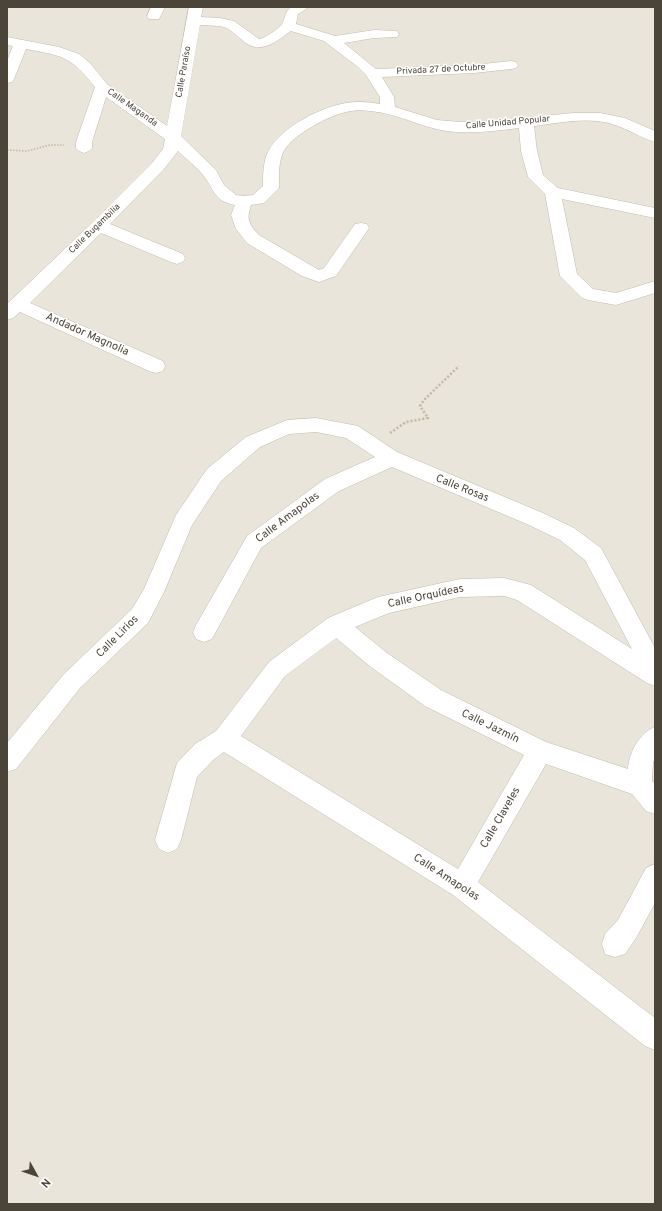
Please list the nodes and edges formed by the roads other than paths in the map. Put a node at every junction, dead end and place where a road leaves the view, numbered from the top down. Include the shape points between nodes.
1 (302, 7) edge
2 (195, 14) edge
3 (289, 26) junction
4 (392, 34) dead end
5 (332, 41) junction
6 (14, 43) edge
7 (511, 65) dead end
8 (372, 73) junction
9 (7, 79) edge
10 (102, 87) junction
11 (388, 109) junction
12 (526, 122) junction
13 (655, 137) edge
14 (174, 138) junction
15 (84, 148) road end
16 (553, 192) junction
17 (244, 201) junction
18 (655, 213) edge
19 (99, 226) junction
20 (361, 228) dead end
21 (177, 258) dead end
22 (655, 287) edge
23 (12, 309) edge
24 (156, 366) dead end
25 (384, 453) junction
26 (214, 475) joint
27 (336, 625) junction
28 (204, 632) dead end
29 (655, 670) edge
30 (655, 676) edge
31 (224, 738) junction
32 (655, 738) edge
33 (540, 751) junction
34 (7, 761) edge
35 (648, 793) edge
36 (168, 840) dead end
37 (655, 877) edge
38 (462, 886) junction
39 (615, 944) dead end
40 (655, 1036) edge

1 - 3 street via 292,12
2 - 3 street via 229,24 248,39 260,43 266,42
2 - 14 street, Calle Paraíso
3 - 5 street
4 - 5 street via 374,34
5 - 8 street
6 - 9 street
6 - 10 street, Calle Maganda via 58,51 74,57
7 - 8 street, Privada 27 de Octubre
8 - 11 street via 387,97
10 - 14 street, Calle Maganda
10 - 15 street
11 - 12 street, Calle Unidad Popular via 438,125 458,127
11 - 17 street, Calle Unidad Popular via 357,105 345,107 330,111 298,130 276,150 271,188 258,199
12 - 13 street, Calle Unidad Popular via 585,116 606,118 619,120
12 - 16 street via 529,151 536,177
14 - 17 street via 210,173 218,188 231,199
14 - 19 street, Calle Bugambilia via 171,150 158,166
16 - 18 street
16 - 22 street via 569,276 588,294 616,299
17 - 20 street via 239,216 244,229 253,239 319,276 330,272
19 - 21 street
19 - 23 street, Calle Bugambilia
23 - 24 street, Andador Magnolia
25 - 26 street, Calle Rosas via 351,431 316,425 287,427 253,442
25 - 28 street, Calle Amapolas via 332,485 254,542
25 - 29 street, Calle Rosas via 457,487 536,518 567,534 593,554
26 - 34 street, Calle Lirios via 183,521 140,616 72,681
27 - 30 street, Calle Orquídeas via 386,604 460,588 504,587 523,592
27 - 31 street, Calle Orquídeas via 277,669
27 - 33 street, Calle Jazmín via 379,660 433,698
31 - 36 street via 204,752 186,771
31 - 38 street, Calle Amapolas
32 - 35 street via 641,759
33 - 35 street, Calle Jazmín
33 - 38 street, Calle Claveles
37 - 39 street
38 - 40 street, Calle Amapolas

